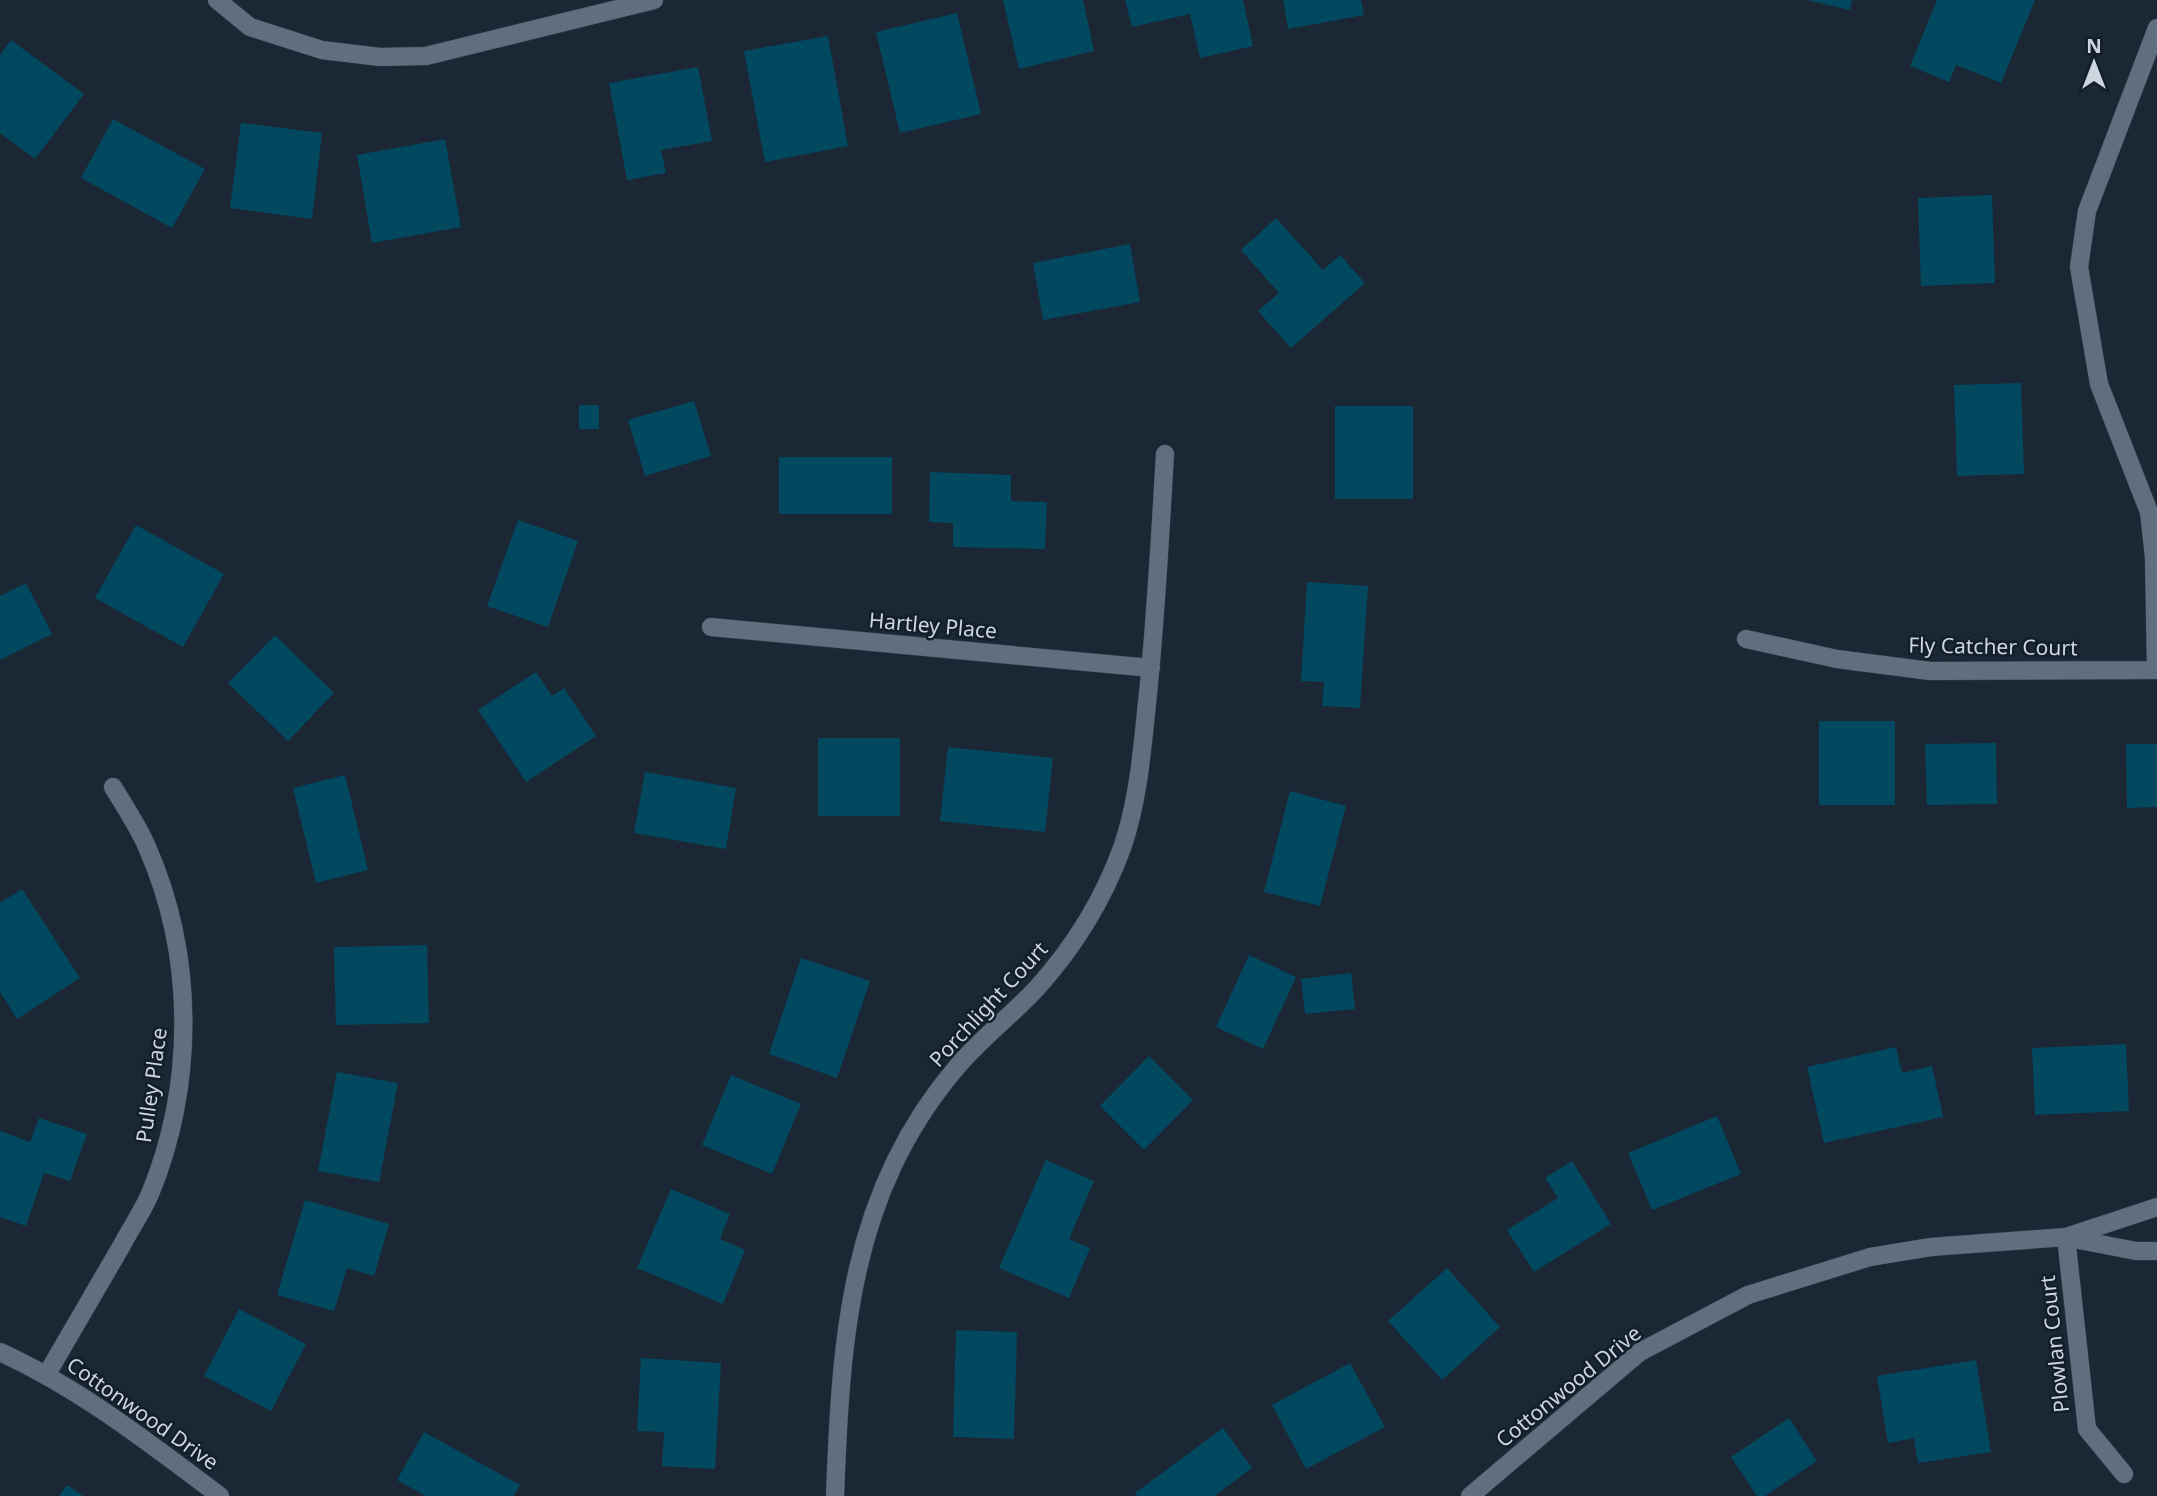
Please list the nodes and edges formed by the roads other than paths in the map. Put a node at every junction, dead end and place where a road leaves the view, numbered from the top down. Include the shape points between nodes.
1 (217, 0) edge
2 (654, 0) edge
3 (2157, 28) edge
4 (1165, 454) dead end
5 (711, 627) dead end
6 (1746, 639) dead end
7 (1151, 668) junction
8 (2157, 670) edge
9 (113, 787) dead end
10 (2157, 1207) edge
11 (2066, 1237) junction
12 (2157, 1251) edge
13 (0, 1352) edge
14 (47, 1374) junction
15 (2124, 1474) dead end
16 (220, 1496) edge
17 (835, 1496) edge
18 (1470, 1496) edge

1 - 2 street via 250,27 322,50 380,57 426,56
3 - 8 street via 2087,211 2079,267 2099,384 2149,512
4 - 7 street, Porchlight Court
5 - 7 street, Hartley Place
6 - 8 street, Fly Catcher Court via 1837,659 1930,671
7 - 17 street, Porchlight Court via 1140,775 1122,848 1097,903 1068,951 956,1067 926,1107 896,1156 874,1212 857,1266 844,1333
9 - 14 street, Pulley Place via 147,846 166,901 179,950 183,1050 172,1119 149,1196
10 - 11 street, Cottonwood Drive
11 - 12 street, Cottonwood Drive
11 - 15 street, Plowlan Court via 2087,1429
11 - 18 street, Cottonwood Drive via 1931,1247 1870,1257 1748,1295 1640,1352
13 - 14 street, Cottonwood Drive
14 - 16 street, Cottonwood Drive

